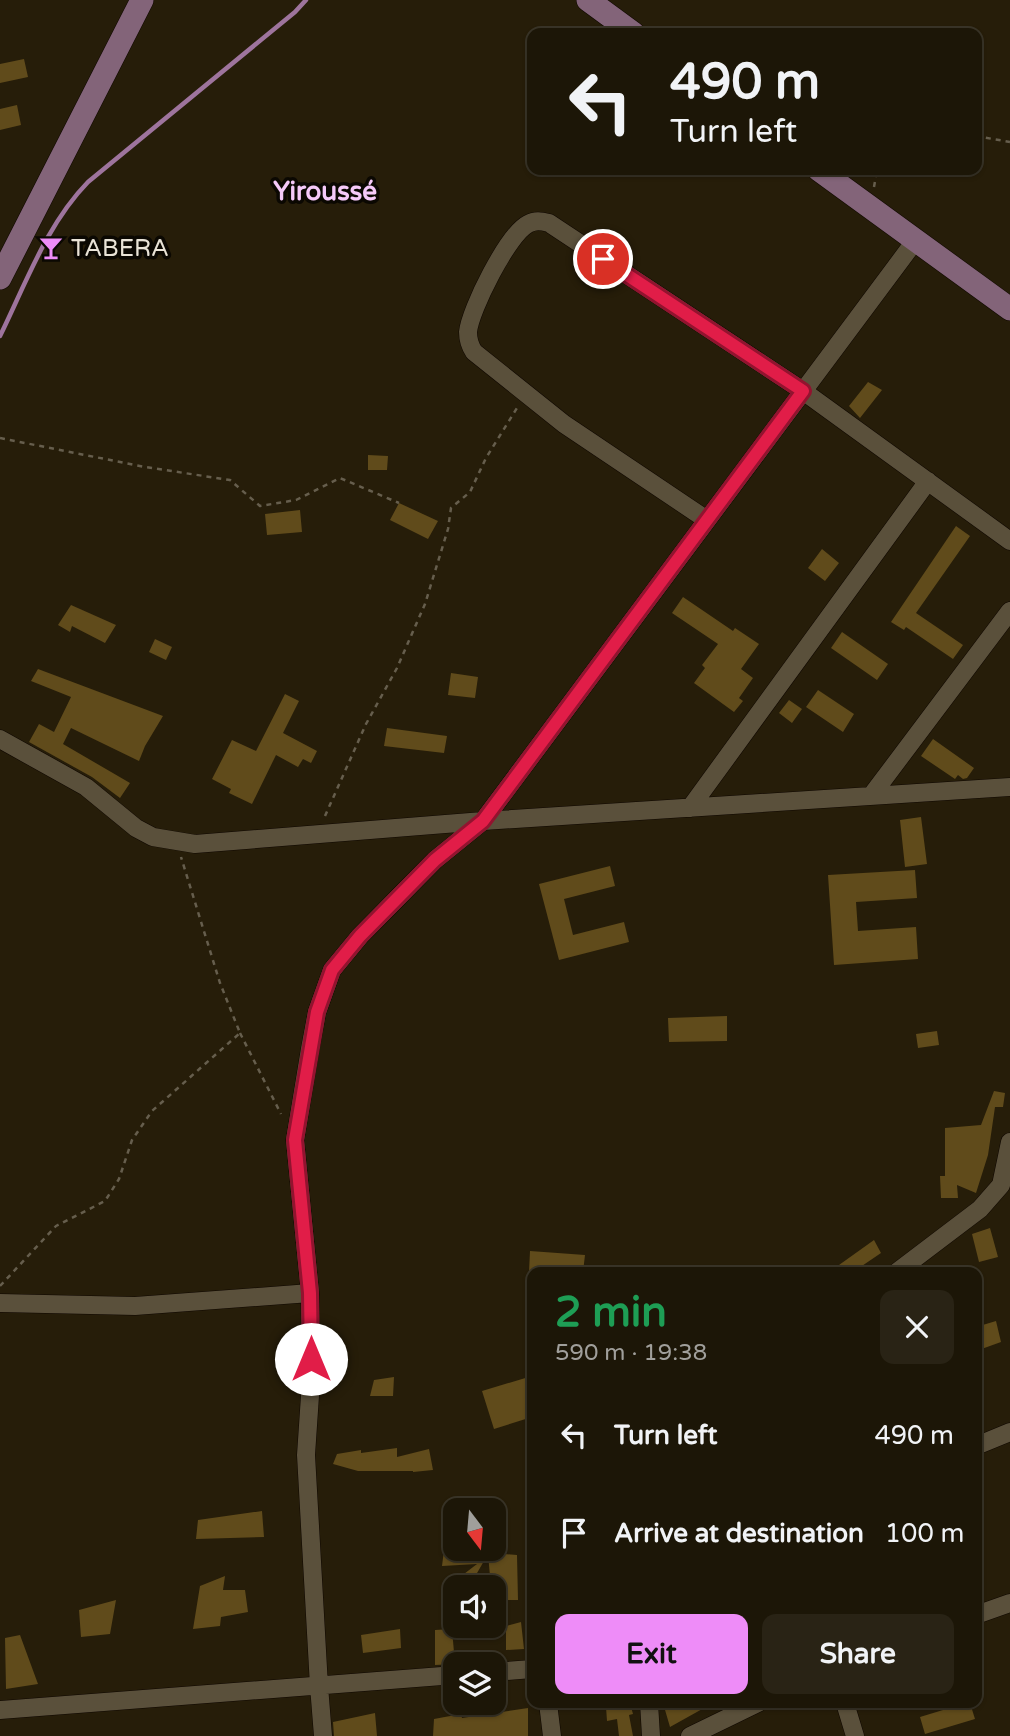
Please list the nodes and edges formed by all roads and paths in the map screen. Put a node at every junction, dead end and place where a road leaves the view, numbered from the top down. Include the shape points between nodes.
1 (142, 0) edge
2 (588, 0) edge
3 (627, 28) edge
4 (982, 137) edge
5 (1010, 142) edge
6 (826, 175) edge
7 (915, 241) junction
8 (0, 278) edge
9 (1010, 309) edge
10 (803, 391) junction
11 (526, 394) junction
12 (0, 438) edge
13 (928, 481) junction
14 (400, 503) dead end
15 (708, 520) junction
16 (1010, 541) edge
17 (1010, 611) edge
18 (0, 739) edge
19 (1010, 787) edge
20 (872, 796) junction
21 (690, 808) junction
22 (483, 821) junction
23 (318, 833) junction
24 (176, 842) junction
25 (240, 1033) junction
26 (295, 1140) junction
27 (1010, 1142) edge
28 (1005, 1186) edge
29 (904, 1267) edge
30 (0, 1286) edge
31 (310, 1293) junction
32 (0, 1303) edge
33 (1010, 1432) edge
34 (982, 1444) edge
35 (1010, 1602) edge
36 (982, 1613) edge
37 (527, 1669) edge
38 (506, 1671) edge
39 (443, 1676) edge
40 (319, 1686) junction
41 (549, 1708) edge
42 (649, 1708) edge
43 (748, 1708) edge
44 (847, 1708) edge
45 (0, 1710) edge
46 (323, 1736) edge
47 (552, 1736) edge
48 (652, 1736) edge
49 (690, 1736) edge
50 (855, 1736) edge

1 - 8 main road
2 - 3 main road
4 - 5 path
6 - 7 main road
7 - 9 main road
7 - 10 street
10 - 11 street via 540,221 521,228 499,257 468,335 474,352
10 - 13 street
10 - 15 street
11 - 15 street
11 - 23 path via 470,492 452,508 425,604
12 - 14 path via 230,480 260,506 296,500 340,478
13 - 16 street
13 - 21 street
15 - 22 street
17 - 20 street
18 - 24 street via 86,787 136,828
19 - 20 street
20 - 21 street
21 - 22 street
22 - 23 street
22 - 26 street via 435,860 332,970 317,1012
23 - 24 street
24 - 25 path
25 - 26 path
25 - 30 path via 152,1111 132,1140 119,1179 105,1202 56,1226
26 - 31 street
27 - 28 street
28 - 29 street
31 - 32 street via 135,1306
31 - 40 street via 306,1455
33 - 34 street
35 - 36 street
37 - 38 street
39 - 40 street
40 - 45 street
40 - 46 street
41 - 47 street
42 - 48 street
43 - 49 street
44 - 50 street

